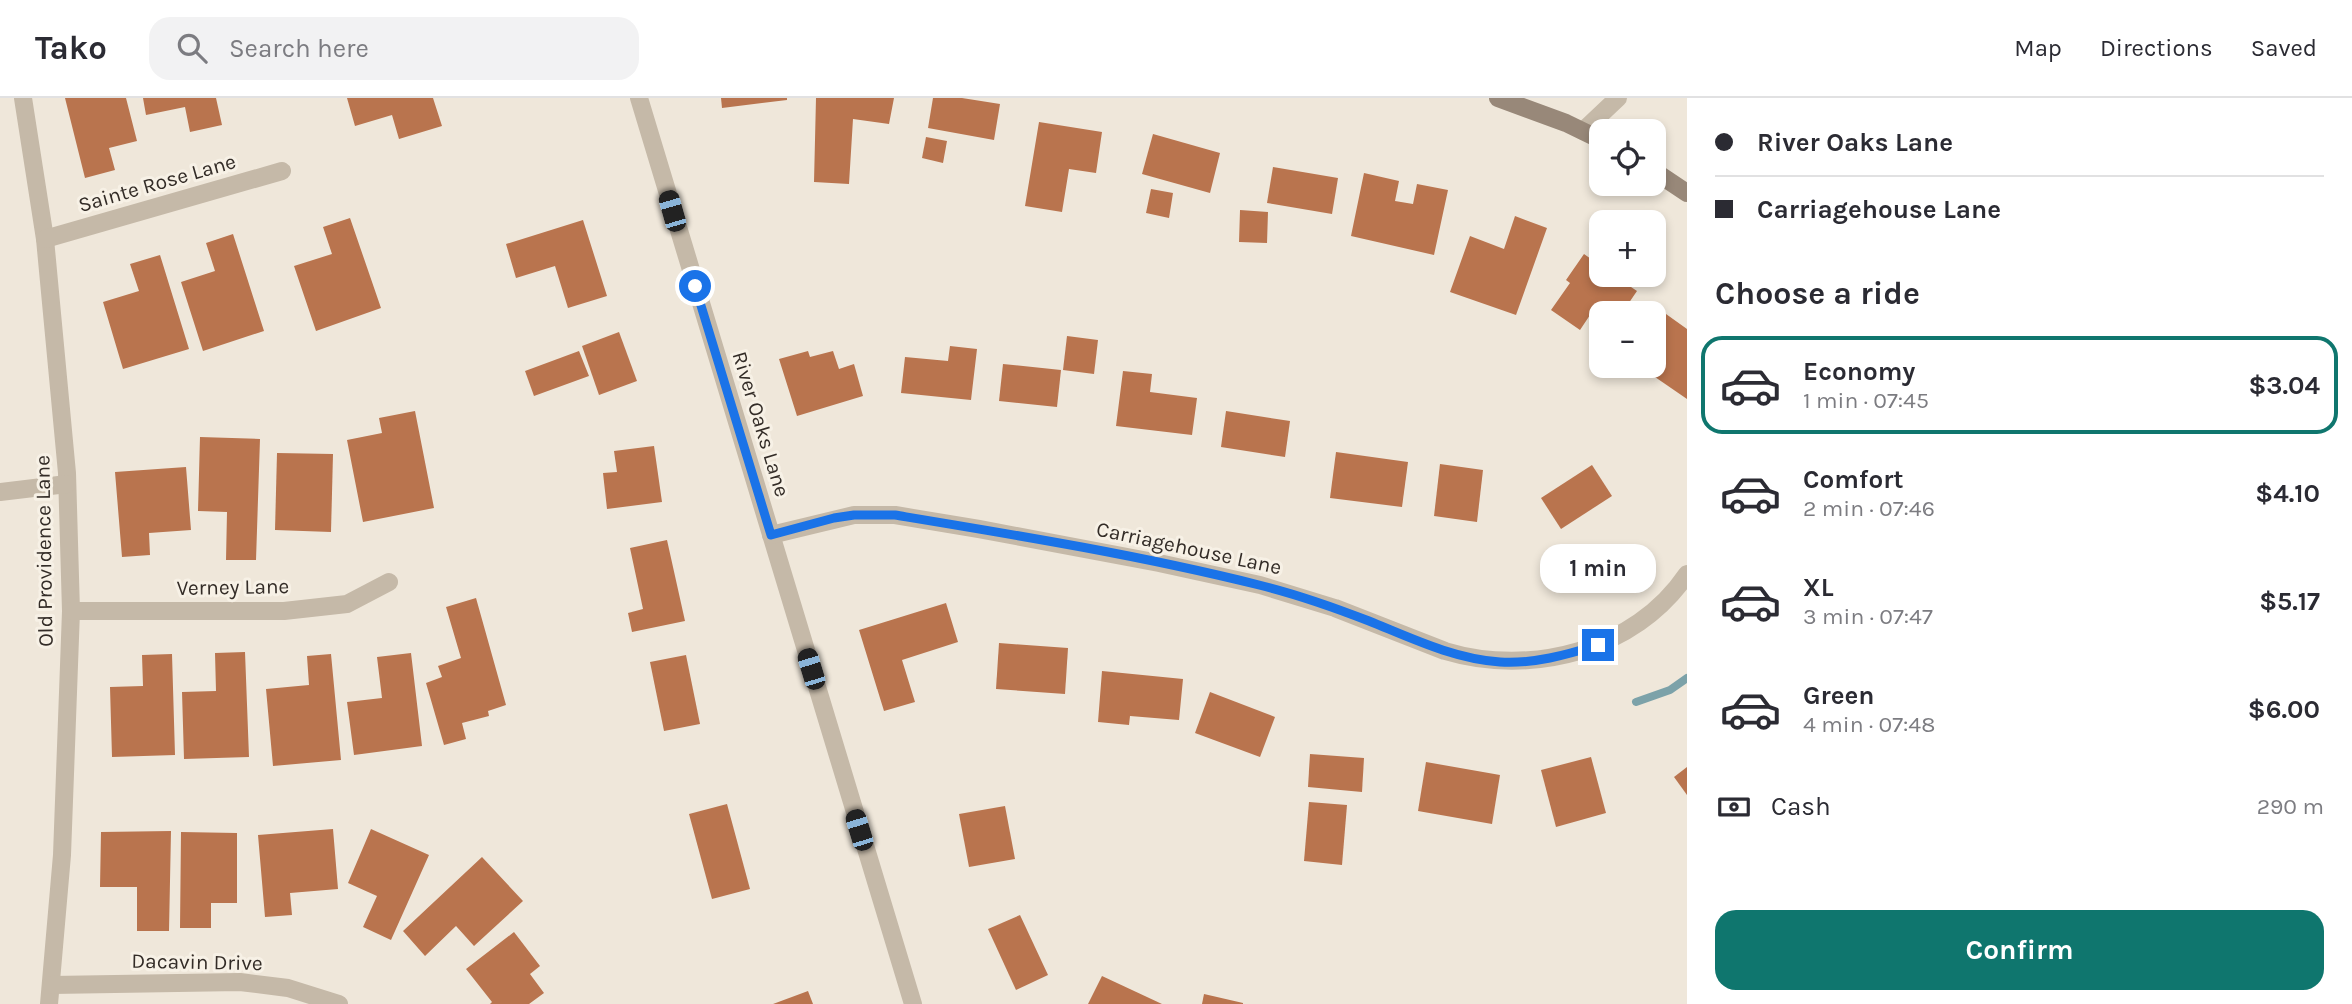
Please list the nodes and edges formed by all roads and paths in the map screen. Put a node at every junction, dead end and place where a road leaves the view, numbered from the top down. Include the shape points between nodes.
1 (23, 98) edge
2 (639, 98) edge
3 (1498, 98) edge
4 (1618, 98) edge
5 (1583, 131) junction
6 (1589, 134) edge
7 (282, 171) dead end
8 (1666, 179) edge
9 (1687, 193) edge
10 (44, 239) junction
11 (67, 484) junction
12 (0, 492) edge
13 (771, 535) junction
14 (1687, 574) edge
15 (389, 582) dead end
16 (71, 611) junction
17 (52, 985) junction
18 (288, 996) edge
19 (50, 1004) edge
20 (340, 1004) edge
21 (913, 1004) edge

1 - 10 street, Old Providence Lane
2 - 13 street, River Oaks Lane
3 - 5 street
4 - 5 street
5 - 6 street
7 - 10 street, Sainte Rose Lane
8 - 9 street
10 - 11 street, Old Providence Lane
11 - 12 street
11 - 16 street, Old Providence Lane
13 - 14 street, Carriagehouse Lane via 854,515 895,515 979,529 1260,585 1463,657 1500,662 1550,659 1622,634 1654,611
13 - 21 street, River Oaks Lane
15 - 16 street, Verney Lane via 347,604 284,611
16 - 17 street, Old Providence Lane
17 - 18 street, Dacavin Drive via 240,982
17 - 19 street, Old Providence Lane
18 - 20 street, Dacavin Drive

